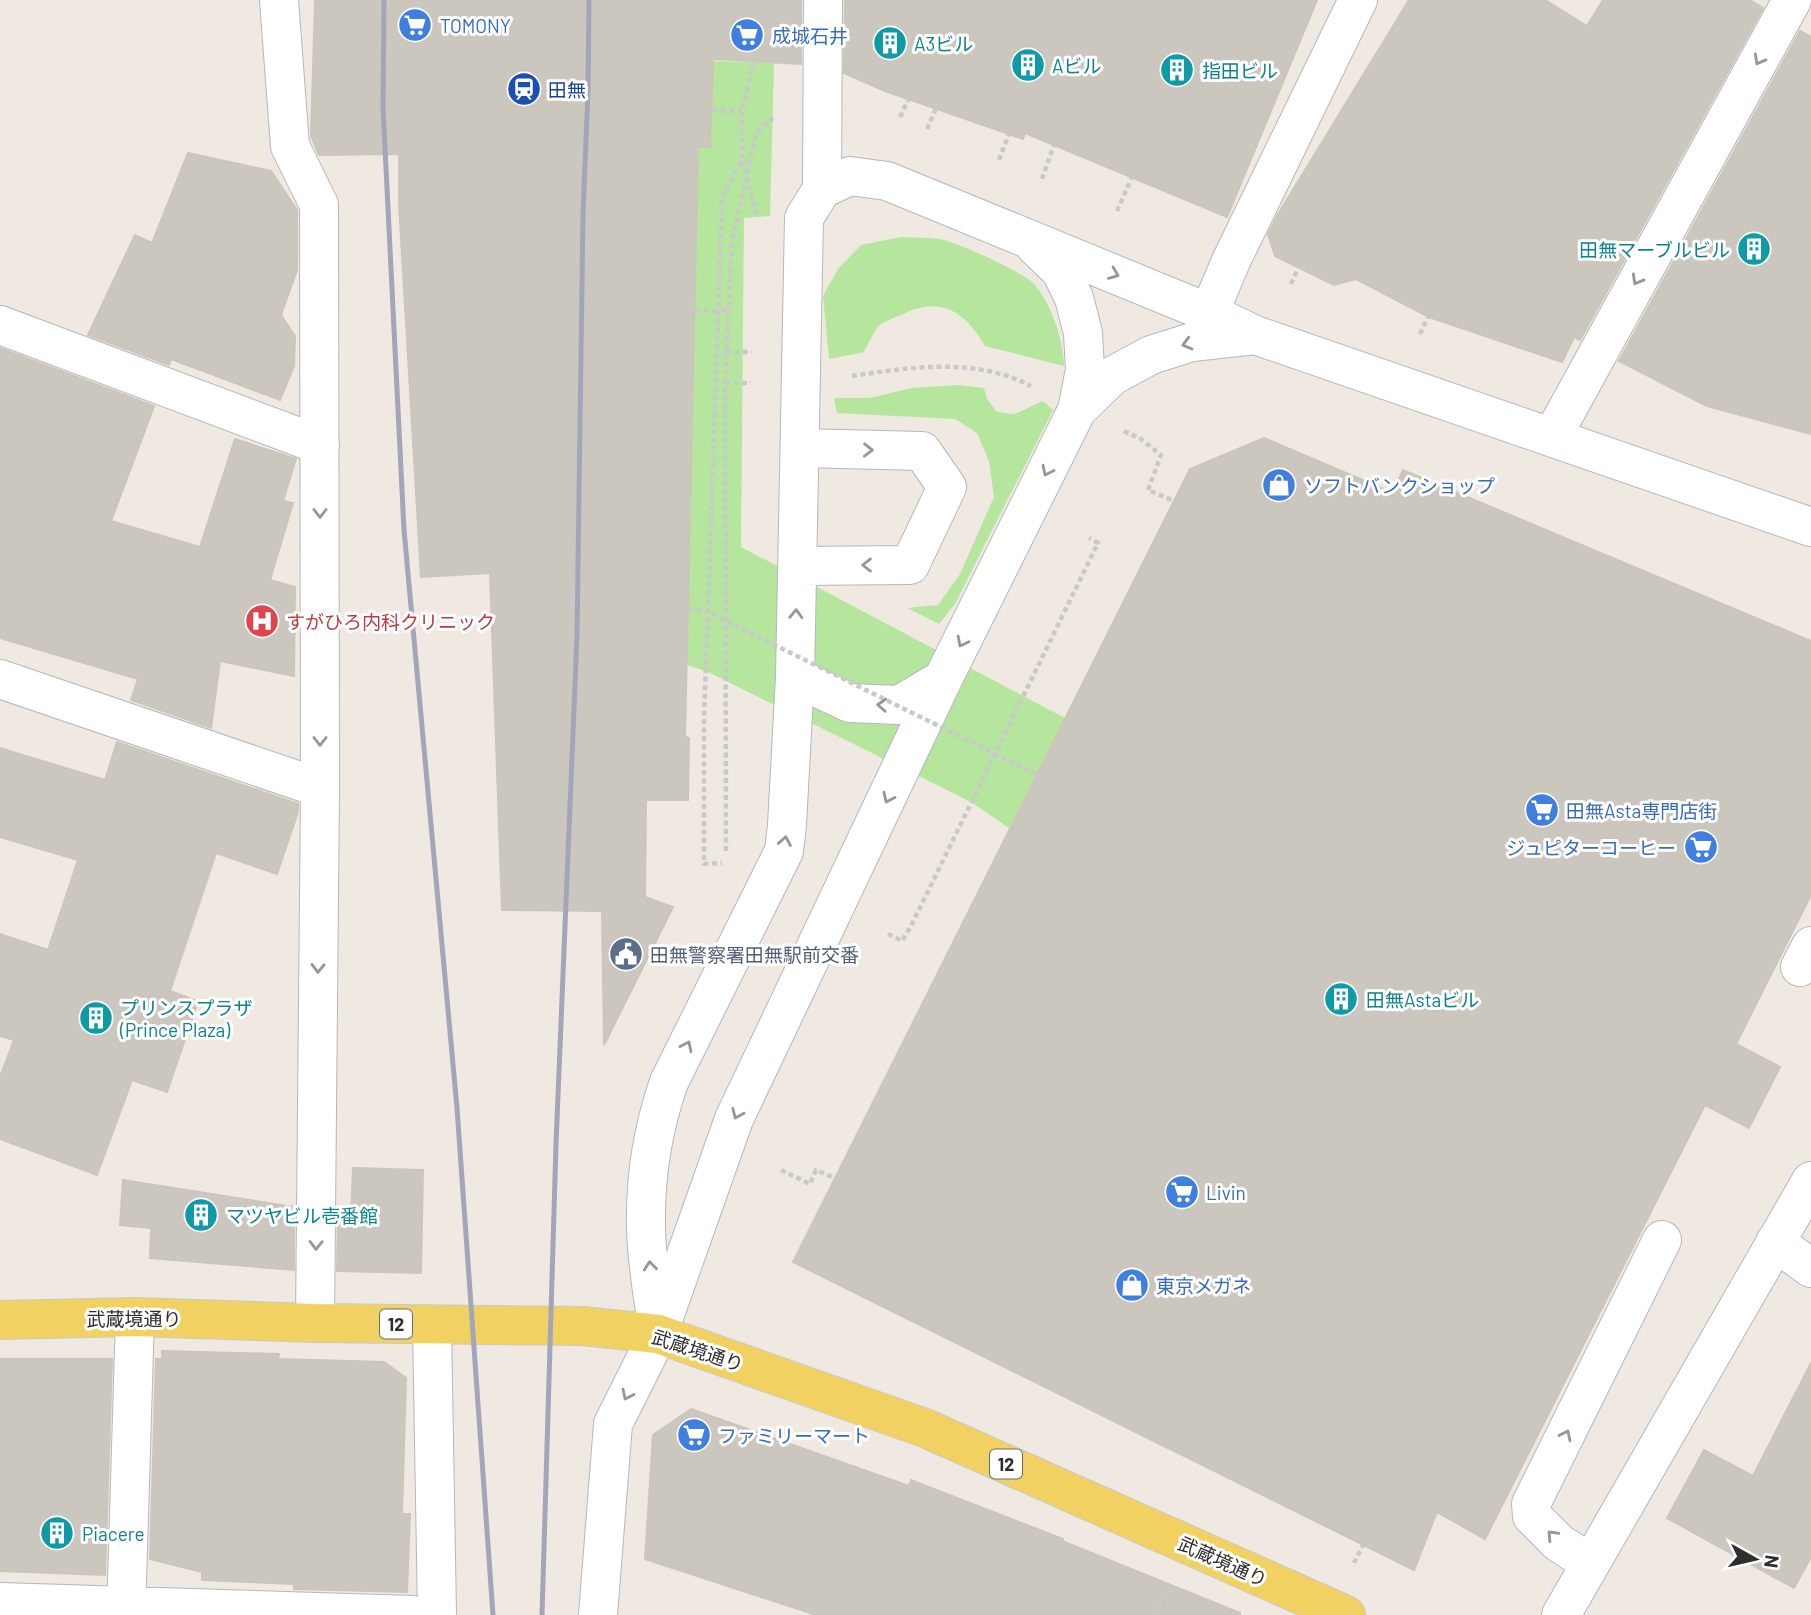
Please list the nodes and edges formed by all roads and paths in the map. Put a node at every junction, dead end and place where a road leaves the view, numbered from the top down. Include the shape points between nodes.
1 (279, 0) edge
2 (823, 0) edge
3 (1358, 0) edge
4 (1792, 0) edge
5 (754, 62) dead end
6 (911, 94) dead end
7 (937, 106) dead end
8 (742, 110) junction
9 (712, 111) dead end
10 (776, 115) dead end
11 (900, 117) dead end
12 (927, 129) dead end
13 (1009, 134) dead end
14 (1054, 145) dead end
15 (742, 160) junction
16 (999, 160) dead end
17 (1132, 177) dead end
18 (1042, 179) dead end
19 (822, 189) junction
20 (1116, 211) dead end
21 (757, 217) dead end
22 (1028, 239) junction
23 (1298, 269) dead end
24 (1291, 284) dead end
25 (727, 310) junction
26 (695, 311) dead end
27 (1209, 313) junction
28 (1428, 317) dead end
29 (0, 325) edge
30 (1420, 334) dead end
31 (1255, 335) junction
32 (726, 352) junction
33 (758, 352) dead end
34 (850, 376) dead end
35 (1039, 390) dead end
36 (1077, 410) junction
37 (1552, 438) junction
38 (1141, 439) dead end
39 (320, 445) junction
40 (800, 449) junction
41 (1174, 501) dead end
42 (1811, 527) edge
43 (1089, 538) dead end
44 (798, 566) junction
45 (688, 608) dead end
46 (708, 612) junction
47 (795, 677) junction
48 (0, 679) edge
49 (943, 679) junction
50 (995, 754) junction
51 (1036, 774) dead end
52 (320, 788) junction
53 (888, 934) dead end
54 (781, 1170) dead end
55 (835, 1178) dead end
56 (1811, 1181) edge
57 (1662, 1240) dead end
58 (1775, 1242) junction
59 (1811, 1268) edge
60 (135, 1317) junction
61 (0, 1320) edge
62 (315, 1323) junction
63 (432, 1325) junction
64 (658, 1334) junction
65 (1590, 1563) junction
66 (1170, 1579) dead end
67 (0, 1602) edge
68 (126, 1611) edge
69 (412, 1615) edge
70 (437, 1615) edge
71 (598, 1615) edge
72 (1157, 1615) edge
73 (1346, 1615) edge
74 (1561, 1615) edge

1 - 39 street via 290,146 319,205
2 - 19 street
3 - 27 street
4 -> 37 street
5 - 8 path, bridge
6 - 11 path
7 - 12 path
8 - 9 path
8 - 15 path, bridge
10 - 25 path via 756,133 732,242
13 - 16 path
14 - 18 path
15 - 21 path, bridge
15 - 46 path, bridge via 722,197
17 - 20 path
19 - 22 street via 850,176 887,181
19 - 40 street via 804,218
22 -> 27 street
22 - 36 street via 1061,271 1074,298 1086,370
23 - 24 path
25 - 26 path
25 - 32 path
27 - 31 street
28 - 30 path
29 - 39 street
31 -> 36 street via 1192,342 1152,355 1112,376
31 - 37 street
32 - 33 path
32 - 46 path via 726,863 704,864
34 - 35 path via 966,366 1016,378
36 -> 49 street
37 - 42 street
38 - 41 path via 1161,455 1148,489
39 -> 52 street
40 - 44 street
40 -> 44 street via 922,452 947,487 910,565
43 - 50 path via 1098,543
47 -> 44 street
45 - 46 path
46 - 50 path, bridge
49 -> 47 street via 899,705 850,703
64 -> 47 street via 646,1226 652,1140 669,1082 784,851
48 - 52 street
49 -> 64 street via 734,1119
50 - 51 path, bridge
50 - 53 path via 911,926 902,941
52 -> 62 street
54 - 55 path via 810,1184 816,1170
56 - 58 street
65 -> 57 street via 1559,1543 1532,1516 1531,1504
58 - 59 street
58 - 65 street
60 - 61 main road, 武蔵境通り / 12
60 - 62 main road, 武蔵境通り / 12
60 - 68 street
62 - 63 main road, 武蔵境通り / 12
63 - 64 main road, 武蔵境通り / 12 via 583,1326
63 - 70 street
64 -> 71 street via 613,1424
64 - 73 main road, 武蔵境通り / 12 via 925,1428
65 - 74 street
66 - 72 path
67 - 68 street
68 - 69 street

